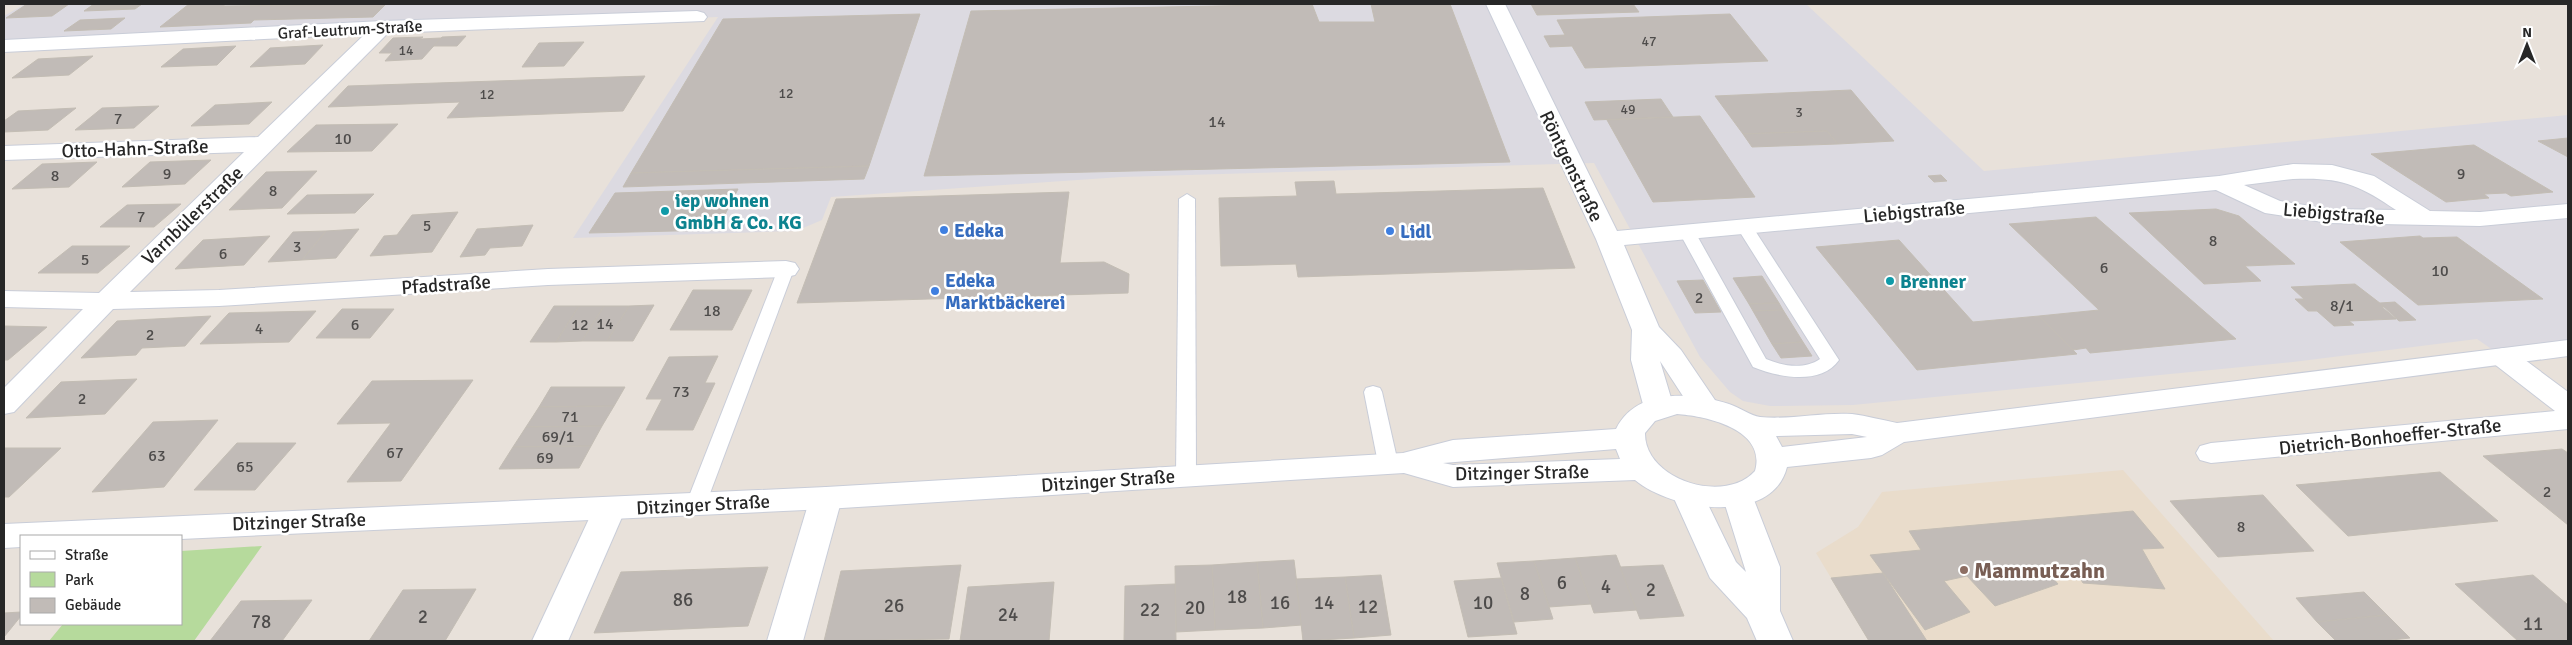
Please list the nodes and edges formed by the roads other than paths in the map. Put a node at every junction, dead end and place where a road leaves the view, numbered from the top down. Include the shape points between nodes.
1 (1495, 4) edge
2 (697, 17) dead end
3 (382, 27) junction
4 (4, 46) edge
5 (266, 144) junction
6 (4, 153) edge
7 (2219, 182) junction
8 (1187, 199) dead end
9 (2568, 211) edge
10 (2424, 218) junction
11 (1744, 226) junction
12 (1687, 232) junction
13 (1609, 239) junction
14 (786, 269) joint
15 (4, 299) edge
16 (106, 301) junction
17 (1646, 330) junction
18 (2568, 348) edge
19 (2503, 356) junction
20 (1373, 392) dead end
21 (4, 405) edge
22 (1704, 406) junction
23 (2568, 406) edge
24 (1659, 408) junction
25 (2568, 419) edge
26 (1751, 427) junction
27 (1897, 433) junction
28 (1628, 438) junction
29 (2212, 453) dead end
30 (1772, 458) junction
31 (1395, 463) junction
32 (1642, 469) junction
33 (1186, 475) junction
34 (1688, 494) junction
35 (1738, 494) junction
36 (826, 498) junction
37 (696, 504) junction
38 (610, 508) junction
39 (20, 535) edge
40 (26, 535) edge
41 (4, 536) edge
42 (1768, 626) edge
43 (550, 641) edge
44 (785, 641) edge

1 - 13 street, Röntgenstraße
2 - 3 street, Graf-Leutrum-Straße
3 - 4 street, Graf-Leutrum-Straße
3 - 5 street, Varnbülerstraße
5 - 6 street, Otto-Hahn-Straße
5 - 16 street, Varnbülerstraße
7 - 10 street, Liebigstraße via 2274,208 2328,216
7 - 10 street, Liebigstraße via 2274,173 2321,170 2364,180
7 - 11 street, Liebigstraße
8 - 33 lane
9 - 10 street, Liebigstraße via 2480,219
11 - 12 street, Liebigstraße
11 - 12 lane via 1830,360 1825,365 1774,370 1759,363
12 - 13 street, Liebigstraße
13 - 17 street, Röntgenstraße
14 - 16 street, Pfadstraße via 548,277 219,298
14 - 37 lane
15 - 16 street, Pfadstraße
16 - 21 street, Varnbülerstraße
17 - 22 street, Röntgenstraße via 1671,356
17 - 24 street, Röntgenstraße via 1644,356
18 - 19 street
19 - 23 street
19 - 27 street
20 - 31 lane
22 - 24 street
22 - 26 street
24 - 28 street via 1634,423
25 - 29 street, Dietrich-Bonhoeffer-Straße
26 - 27 street via 1852,424
26 - 30 street via 1766,443
27 - 30 street via 1871,448
28 - 31 street, Ditzinger Straße via 1453,450
28 - 32 street via 1634,461
30 - 35 street via 1771,470 1765,481 1751,491
31 - 32 street, Ditzinger Straße via 1453,476
31 - 33 street, Ditzinger Straße
32 - 34 street via 1666,486
33 - 36 street, Ditzinger Straße
34 - 35 street
34 - 42 street via 1722,569
35 - 42 street via 1763,567
36 - 37 street, Ditzinger Straße
36 - 44 street
37 - 38 street, Ditzinger Straße
38 - 40 street, Ditzinger Straße
38 - 43 street
39 - 41 street, Ditzinger Straße

